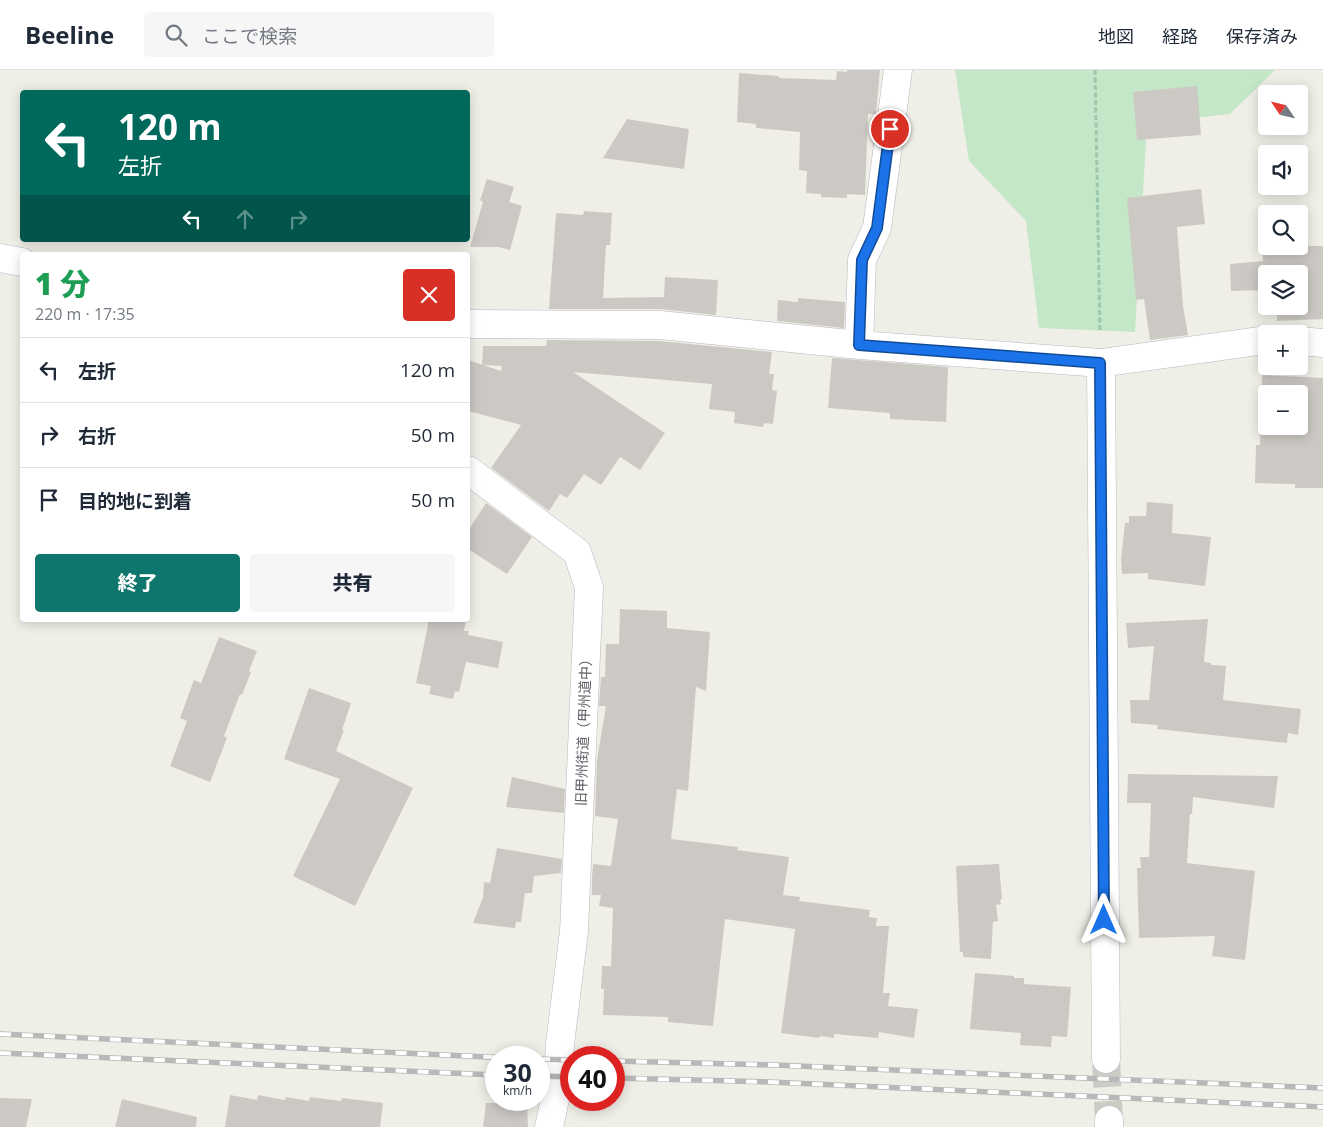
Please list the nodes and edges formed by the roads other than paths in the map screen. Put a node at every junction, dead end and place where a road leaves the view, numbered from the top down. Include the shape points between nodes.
1 (898, 70) edge
2 (0, 258) edge
3 (20, 262) edge
4 (470, 324) edge
5 (1258, 341) edge
6 (1308, 342) edge
7 (1323, 343) edge
8 (859, 345) junction
9 (1100, 363) junction
10 (470, 472) edge
11 (1106, 1060) tunnel mouth
12 (550, 1127) edge

1 - 8 street via 877,228 862,260
2 - 3 street
4 - 8 street via 660,326
5 - 9 street
6 - 7 street
8 - 9 street
9 - 11 street
10 - 12 street, 旧甲州街道（甲州道中） via 577,552 589,587 574,931

